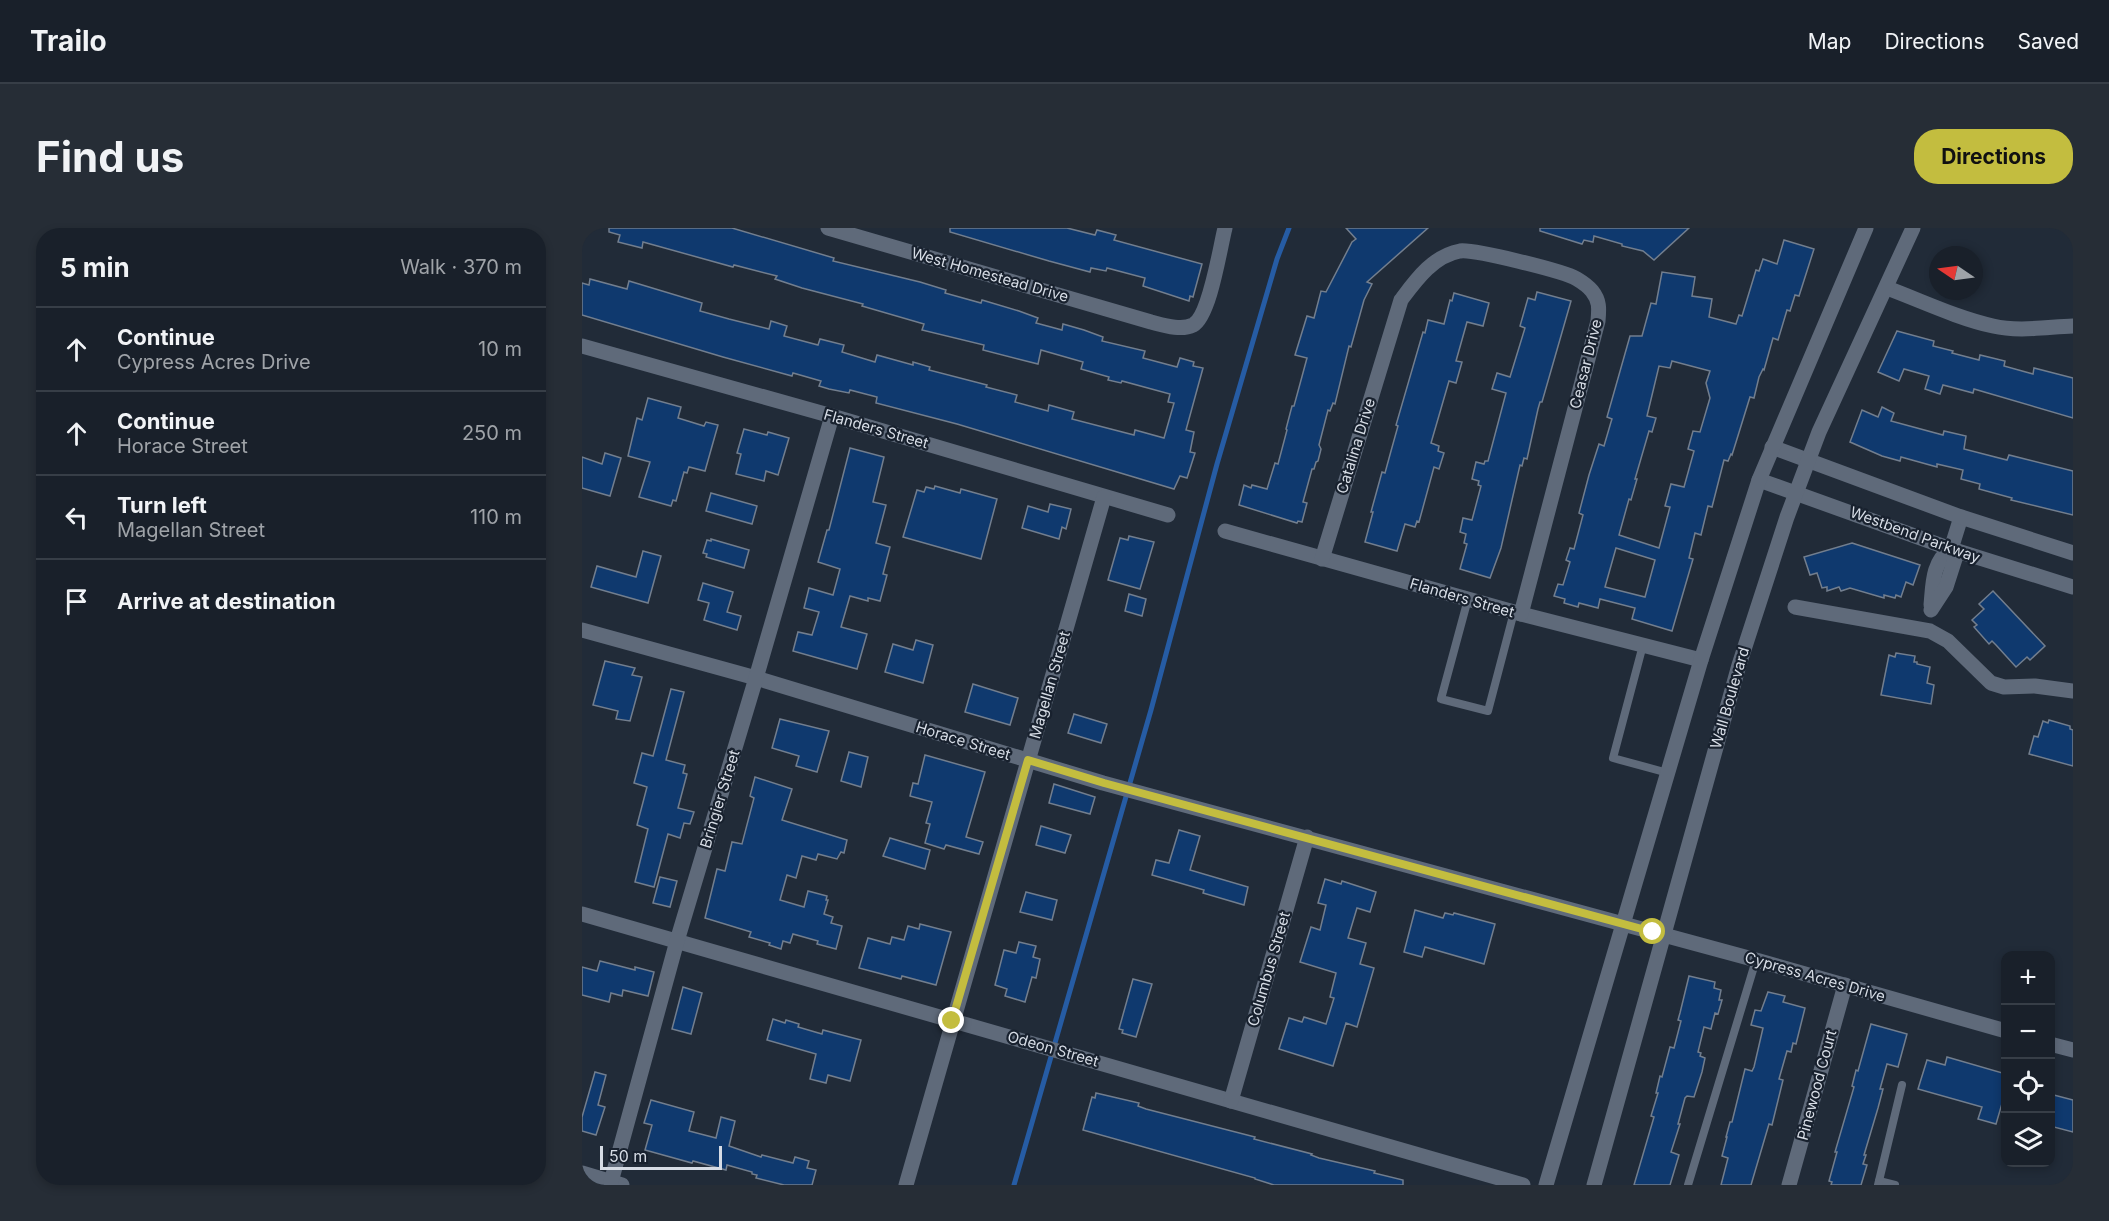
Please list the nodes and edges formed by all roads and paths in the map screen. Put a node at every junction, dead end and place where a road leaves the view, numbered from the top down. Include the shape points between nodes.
1 (828, 228) edge
2 (1225, 228) edge
3 (1866, 228) edge
4 (1913, 228) edge
5 (1887, 288) junction
6 (2073, 326) edge
7 (1390, 333) joint
8 (582, 345) edge
9 (832, 416) junction
10 (1772, 447) junction
11 (1808, 460) junction
12 (1759, 480) junction
13 (1796, 492) junction
14 (1104, 497) junction
15 (1168, 515) dead end
16 (1961, 517) junction
17 (1225, 531) dead end
18 (1951, 549) junction
19 (2073, 553) edge
20 (1322, 559) junction
21 (2073, 588) edge
22 (1468, 599) junction
23 (1796, 607) dead end
24 (1517, 613) junction
25 (582, 630) edge
26 (1926, 630) junction
27 (1642, 645) junction
28 (1701, 660) junction
29 (756, 678) junction
30 (2073, 692) edge
31 (1028, 760) junction
32 (1668, 774) junction
33 (1307, 837) junction
34 (582, 914) edge
35 (1624, 924) junction
36 (1664, 935) junction
37 (677, 941) junction
38 (1756, 960) junction
39 (1845, 985) junction
40 (952, 1021) junction
41 (2001, 1030) edge
42 (2055, 1045) edge
43 (2073, 1050) edge
44 (1902, 1085) dead end
45 (1231, 1101) junction
46 (582, 1173) edge
47 (1879, 1183) edge
48 (617, 1184) edge
49 (906, 1185) edge
50 (1523, 1185) edge
51 (1546, 1185) edge
52 (1594, 1185) edge
53 (1688, 1185) edge
54 (1789, 1185) edge
55 (1895, 1185) edge

1 - 2 street, West Homestead Drive via 1151,322 1180,327 1193,325 1204,313
3 - 10 street
4 - 5 street, Wall Boulevard
5 - 6 street via 1995,327
5 - 11 street, Wall Boulevard
7 - 20 street, Catalina Drive
7 - 24 street, Ceasar Drive via 1401,300 1419,276 1447,255 1461,251 1478,252 1577,279 1591,289 1599,303 1598,321
8 - 9 street, Flanders Street
9 - 14 street, Flanders Street
9 - 29 street, Bringier Street
10 - 11 street
10 - 12 street
11 - 13 street, Wall Boulevard
11 - 16 street
12 - 13 street, Westbend Parkway
12 - 28 street
13 - 18 street, Westbend Parkway
13 - 36 street, Wall Boulevard via 1739,665
14 - 15 street, Flanders Street
14 - 31 street, Magellan Street
16 - 18 street
16 - 19 street
17 - 20 street, Flanders Street
18 - 21 street, Westbend Parkway
18 - 26 street via 1941,556 1935,572
20 - 22 street, Flanders Street
22 - 24 street, Flanders Street
22 - 24 lane via 1441,699 1488,711
23 - 26 street
24 - 27 street, Flanders Street
25 - 29 street, Horace Street
26 - 30 street via 1941,635 1991,683
27 - 28 street, Flanders Street
27 - 32 lane via 1613,758
28 - 32 street
29 - 31 street, Horace Street
29 - 37 street, Bringier Street
31 - 33 street, Horace Street
31 - 40 street, Magellan Street
32 - 35 street
33 - 35 street, Horace Street
33 - 45 street, Columbus Street
34 - 37 street, Odeon Street
35 - 36 street, Cypress Acres Drive
35 - 51 street
36 - 38 street, Cypress Acres Drive
36 - 52 street, Wall Boulevard
37 - 40 street, Odeon Street
37 - 48 street, Bringier Street
38 - 39 street, Cypress Acres Drive
38 - 53 lane
39 - 41 street, Cypress Acres Drive
39 - 54 street, Pinewood Court
40 - 45 street, Odeon Street
40 - 49 street, Magellan Street
42 - 43 street
44 - 47 lane
45 - 50 street, Odeon Street
46 - 48 street
47 - 55 lane

